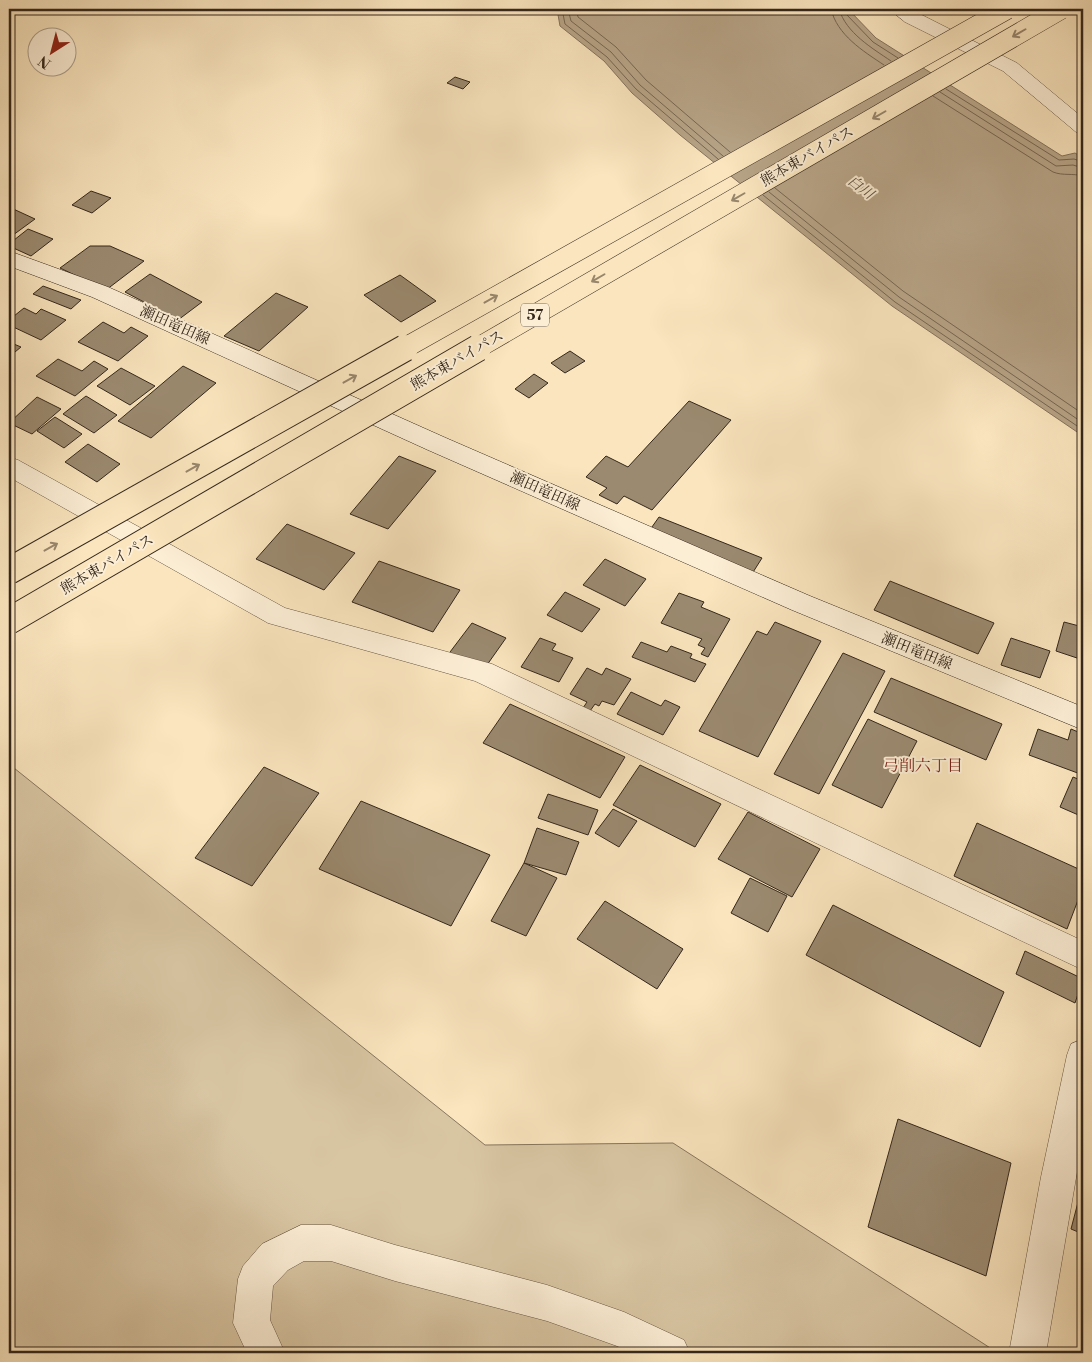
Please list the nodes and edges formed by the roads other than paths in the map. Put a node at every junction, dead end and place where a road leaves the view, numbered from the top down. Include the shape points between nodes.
1 (898, 9) edge
2 (1007, 9) edge
3 (1062, 9) edge
4 (1083, 128) edge
5 (9, 258) edge
6 (9, 466) edge
7 (9, 571) edge
8 (9, 621) edge
9 (1083, 719) edge
10 (1083, 956) edge
11 (1083, 1055) edge
12 (267, 1353) edge
13 (671, 1353) edge
14 (1027, 1353) edge

1 - 4 street via 1010,67
7 -> 2 highway, 熊本東バイパス / 57, bridge
3 -> 8 highway, 熊本東バイパス / 57, bridge
5 - 9 street, 瀬田竜田線 via 100,292 436,444 801,603
6 - 10 street via 277,616 482,672
11 - 14 street
12 - 13 street via 251,1323 256,1280 275,1257 301,1243 331,1243 547,1303 624,1330

